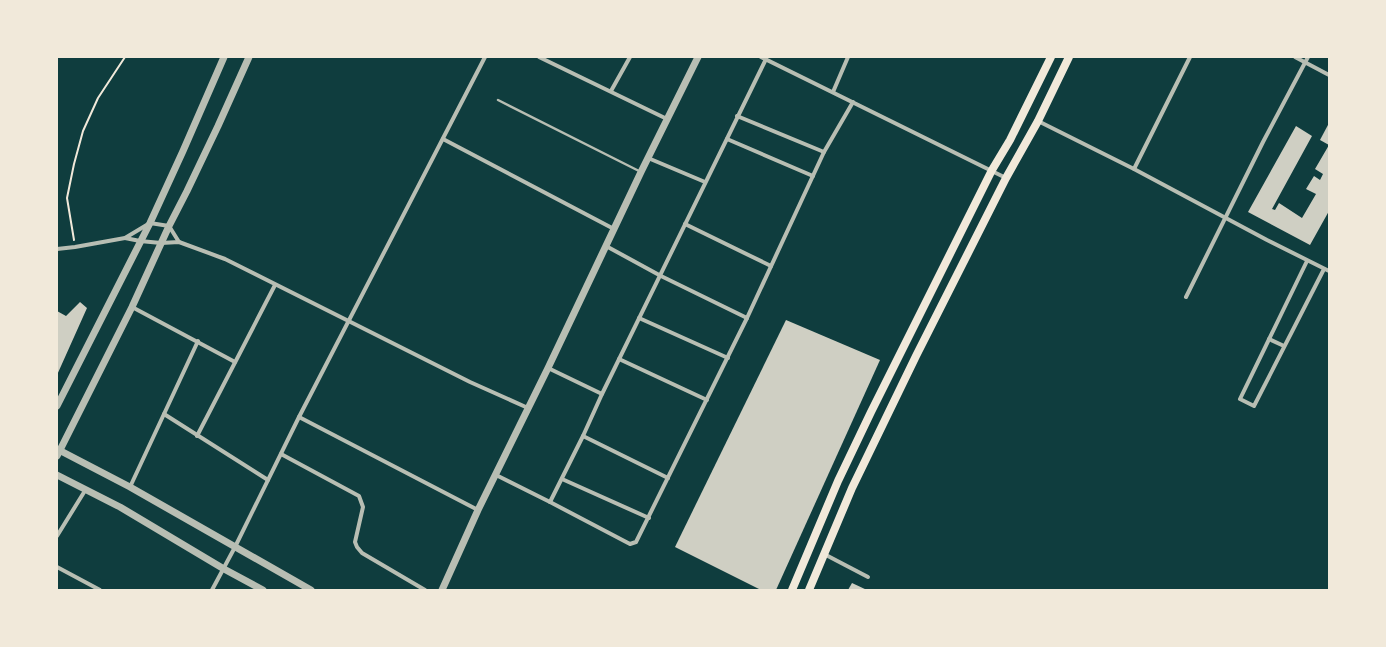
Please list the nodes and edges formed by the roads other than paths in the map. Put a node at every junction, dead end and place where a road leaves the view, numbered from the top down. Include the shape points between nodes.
1 (224, 57) edge
2 (249, 57) edge
3 (485, 57) edge
4 (539, 57) edge
5 (630, 57) edge
6 (698, 57) edge
7 (848, 57) edge
8 (1051, 57) edge
9 (1069, 57) edge
10 (1190, 57) edge
11 (1295, 57) edge
12 (1308, 57) edge
13 (763, 58) edge
14 (1306, 62) junction
15 (1329, 75) edge
16 (611, 90) junction
17 (833, 92) junction
18 (498, 100) dead end
19 (853, 102) junction
20 (737, 116) junction
21 (668, 119) junction
22 (1038, 121) junction
23 (443, 139) junction
24 (727, 139) junction
25 (824, 152) junction
26 (648, 158) junction
27 (1134, 169) junction
28 (992, 170) junction
29 (641, 172) junction
30 (813, 176) junction
31 (1006, 178) junction
32 (705, 182) junction
33 (1224, 217) junction
34 (150, 223) junction
35 (685, 224) junction
36 (169, 226) junction
37 (614, 230) junction
38 (125, 238) junction
39 (140, 241) junction
40 (179, 242) junction
41 (161, 243) junction
42 (606, 246) junction
43 (57, 249) edge
44 (1307, 261) junction
45 (772, 266) junction
46 (1324, 269) junction
47 (1329, 271) edge
48 (661, 276) junction
49 (275, 285) junction
50 (1186, 297) dead end
51 (132, 307) junction
52 (640, 318) junction
53 (747, 318) junction
54 (348, 321) junction
55 (1269, 339) junction
56 (198, 341) junction
57 (1284, 346) junction
58 (728, 358) junction
59 (619, 359) junction
60 (235, 362) junction
61 (548, 368) junction
62 (602, 394) junction
63 (707, 400) junction
64 (57, 406) edge
65 (528, 408) junction
66 (164, 414) junction
67 (299, 418) junction
68 (197, 436) junction
69 (583, 436) junction
70 (58, 452) edge
71 (281, 454) junction
72 (57, 475) edge
73 (496, 475) junction
74 (668, 478) junction
75 (562, 479) junction
76 (268, 480) junction
77 (130, 487) junction
78 (86, 489) junction
79 (550, 502) junction
80 (478, 510) junction
81 (649, 518) junction
82 (57, 536) edge
83 (235, 547) junction
84 (824, 554) junction
85 (57, 567) edge
86 (224, 569) junction
87 (868, 577) dead end
88 (100, 590) edge
89 (212, 590) edge
90 (263, 590) edge
91 (311, 590) edge
92 (425, 590) edge
93 (442, 590) edge
94 (792, 590) edge
95 (810, 590) edge

1 - 34 street
2 - 36 street
3 - 23 street
4 - 16 street
5 - 16 street
6 - 21 street
7 - 17 street
8 - 28 main road via 1010,140
9 - 22 main road
10 - 27 street
11 - 14 street
12 - 14 street
13 - 17 street
13 - 20 street
14 - 15 street
14 - 33 street
16 - 21 street
17 - 19 street
18 - 29 lane
19 - 25 street
19 - 28 street
20 - 24 street
20 - 25 street
21 - 26 street
22 - 27 street
22 - 31 main road
23 - 37 street
23 - 54 street
24 - 30 street
24 - 32 street
25 - 30 street
26 - 29 street
26 - 32 street
27 - 33 street
28 - 31 street
28 - 94 main road via 841,474
29 - 37 street
30 - 45 street
31 - 84 main road via 933,321 859,474
32 - 35 street
33 - 44 street
33 - 50 street
34 - 36 street
34 - 38 street
34 - 39 street
35 - 45 street
35 - 48 street
36 - 40 street
36 - 41 street
37 - 42 street
38 - 39 street
38 - 43 street
39 - 41 street
39 - 64 street
40 - 41 street
40 - 49 street via 225,259
41 - 51 street
42 - 48 street
42 - 61 street
44 - 46 street
44 - 55 street
45 - 53 street
46 - 47 street
46 - 57 street
48 - 52 street
48 - 53 street
49 - 54 street
49 - 60 street
51 - 56 street
51 - 70 street
52 - 58 street
52 - 59 street
53 - 58 street
54 - 65 street
54 - 67 street
55 - 57 street
55 - 57 street via 1240,399 1254,406
56 - 60 street
56 - 66 street
58 - 63 street
59 - 62 street
59 - 63 street
60 - 68 street
61 - 62 street
61 - 65 street
62 - 69 street
63 - 74 street
65 - 73 street
66 - 68 street
66 - 77 street
67 - 71 street
67 - 80 street
68 - 76 street
69 - 74 street
69 - 75 street
70 - 77 street
71 - 76 street
71 - 92 street via 359,496 363,507 355,542 357,547 362,553
72 - 78 street
73 - 79 street
73 - 80 street
74 - 81 street
75 - 79 street
75 - 81 street
76 - 83 street
77 - 83 street
78 - 82 street
78 - 86 street
79 - 81 street via 630,544 636,542
80 - 93 street
83 - 86 street
83 - 91 street
84 - 87 street
84 - 95 main road
85 - 88 street
86 - 89 street
86 - 90 street

